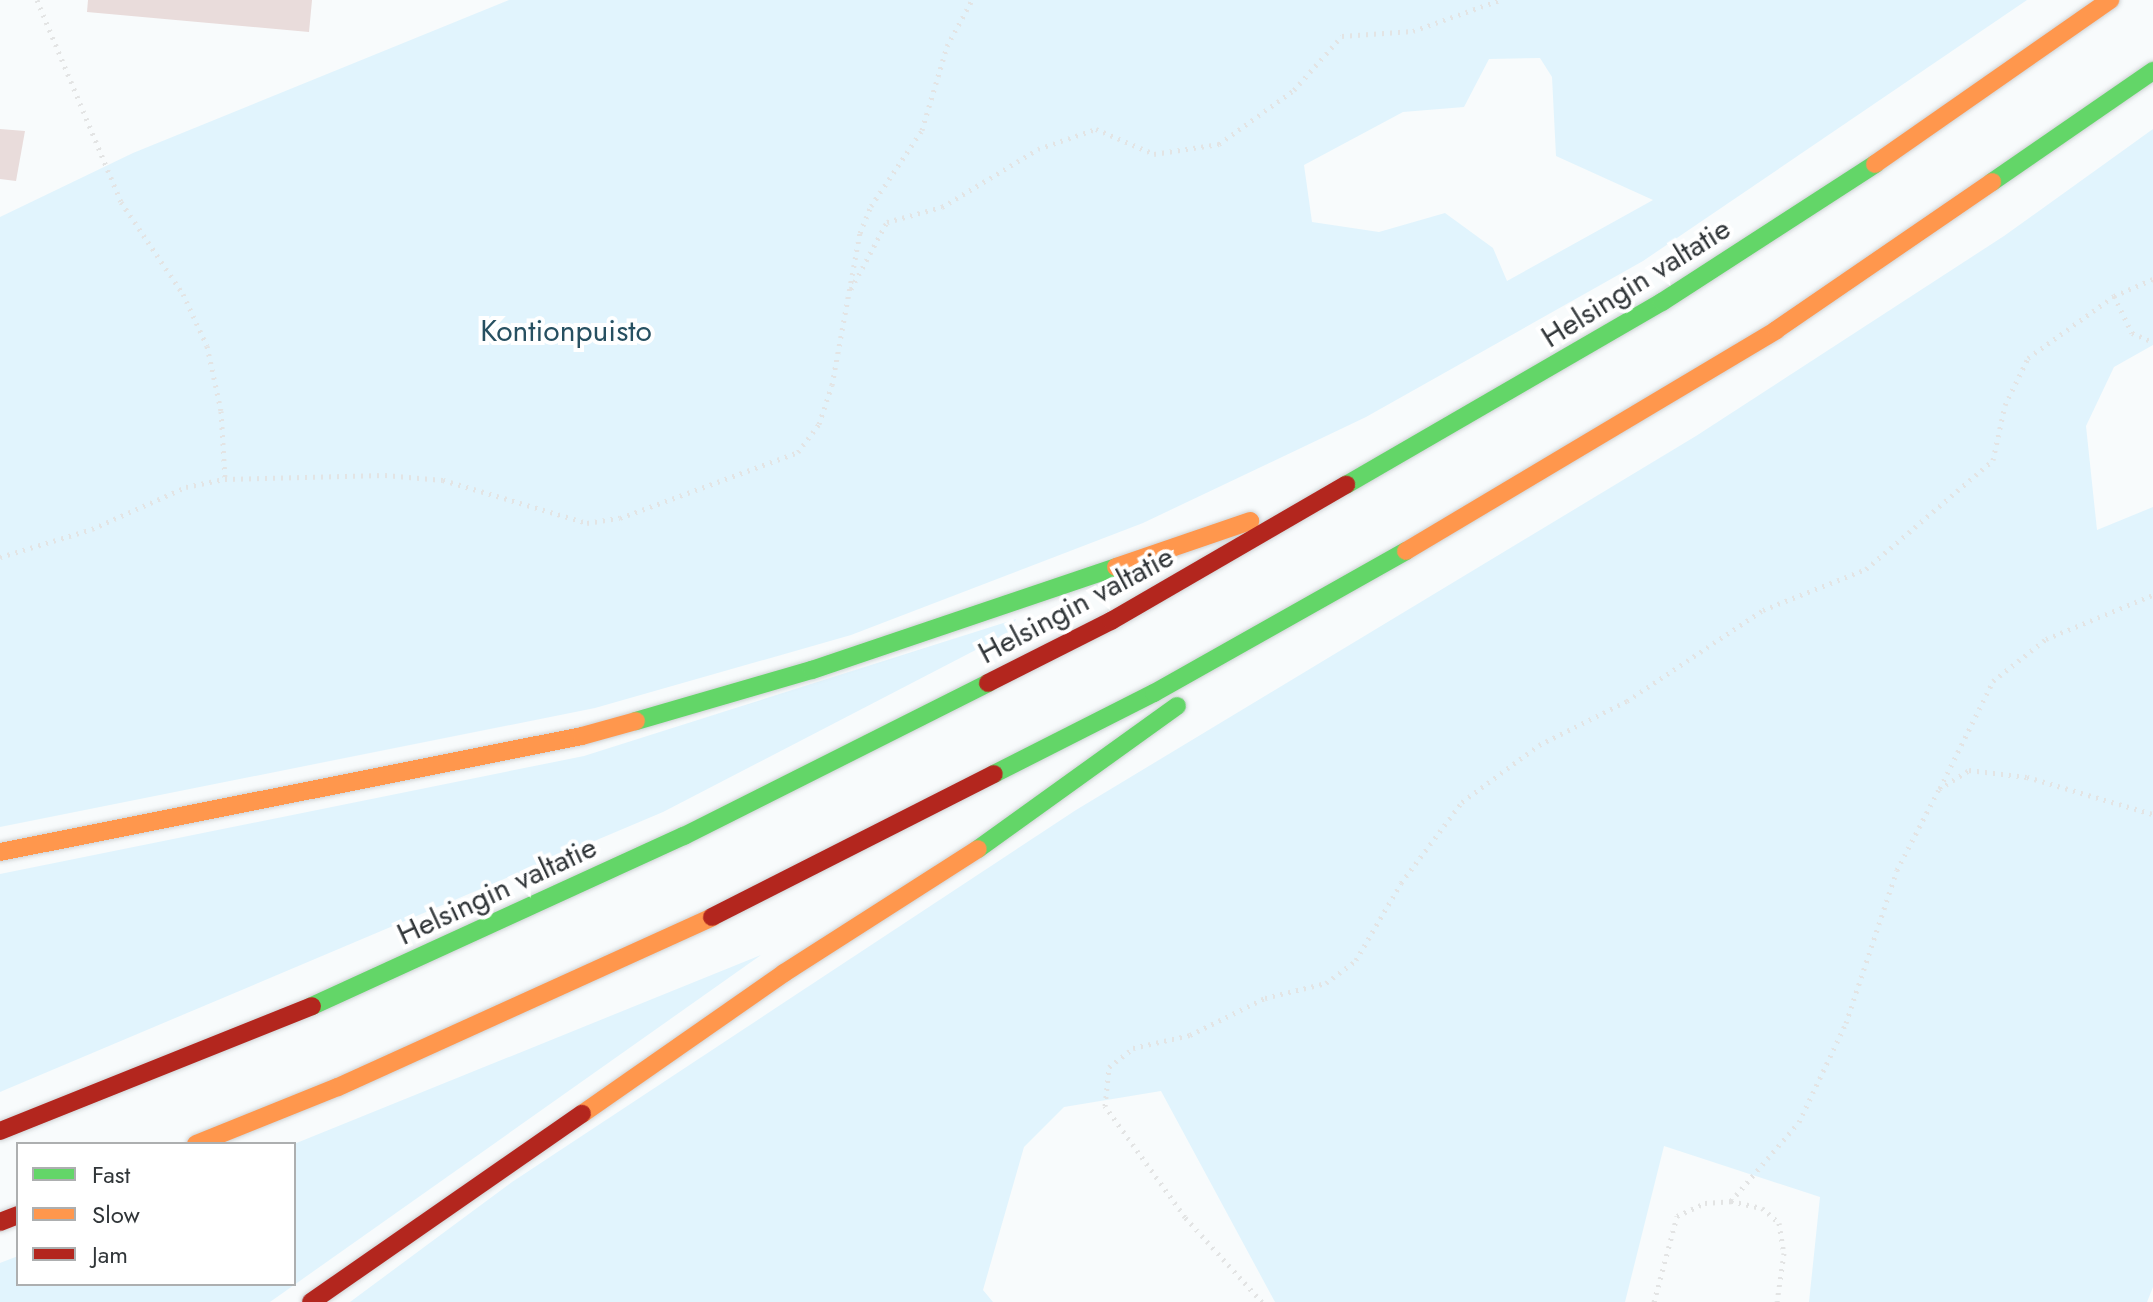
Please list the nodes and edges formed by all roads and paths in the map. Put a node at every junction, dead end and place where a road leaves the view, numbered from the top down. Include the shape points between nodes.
1 (37, 0) edge
2 (972, 0) edge
3 (1500, 0) edge
4 (2110, 0) edge
5 (2153, 71) edge
6 (2153, 279) edge
7 (848, 295) junction
8 (2114, 296) junction
9 (2153, 342) edge
10 (225, 479) junction
11 (1343, 491) junction
12 (0, 557) edge
13 (2153, 595) edge
14 (1325, 600) junction
15 (1939, 789) junction
16 (2153, 814) edge
17 (0, 852) edge
18 (0, 1131) edge
19 (201, 1142) edge
20 (1731, 1201) junction
21 (311, 1302) edge
22 (1262, 1302) edge
23 (1654, 1302) edge
24 (1777, 1302) edge

1 - 10 path via 121,202 183,294 207,346 221,411
2 - 7 path via 947,46 922,130 871,206
3 - 7 path via 1413,31 1342,36 1294,90 1219,144 1154,154 1096,129 1038,149 942,207 887,222
4 - 11 highway, Helsingin valtatie via 1962,107 1662,302
5 - 14 highway via 1776,330
6 - 8 path
7 - 10 path via 832,385 819,424 798,452 620,518 587,523 443,480 385,475
8 - 9 path via 2132,333
8 - 22 path via 2028,358 2005,405 1993,460 1866,569 1763,610 1627,701 1539,745 1462,802 1401,883 1356,960 1326,983 1265,998 1190,1035 1133,1048 1109,1067 1105,1106 1185,1217
10 - 12 path via 186,487 92,529
11 - 17 highway via 812,670 582,736
11 - 18 highway, Helsingin valtatie via 1111,621 684,836 294,1014
13 - 15 path via 2046,639 1993,681
14 - 19 highway via 729,909 338,1087
14 - 21 highway via 942,875 784,973
15 - 16 path via 1969,770 2027,777
15 - 20 path via 1897,870 1846,1023 1799,1122
20 - 23 path via 1705,1203 1677,1216
20 - 24 path via 1762,1208 1779,1223 1784,1253

